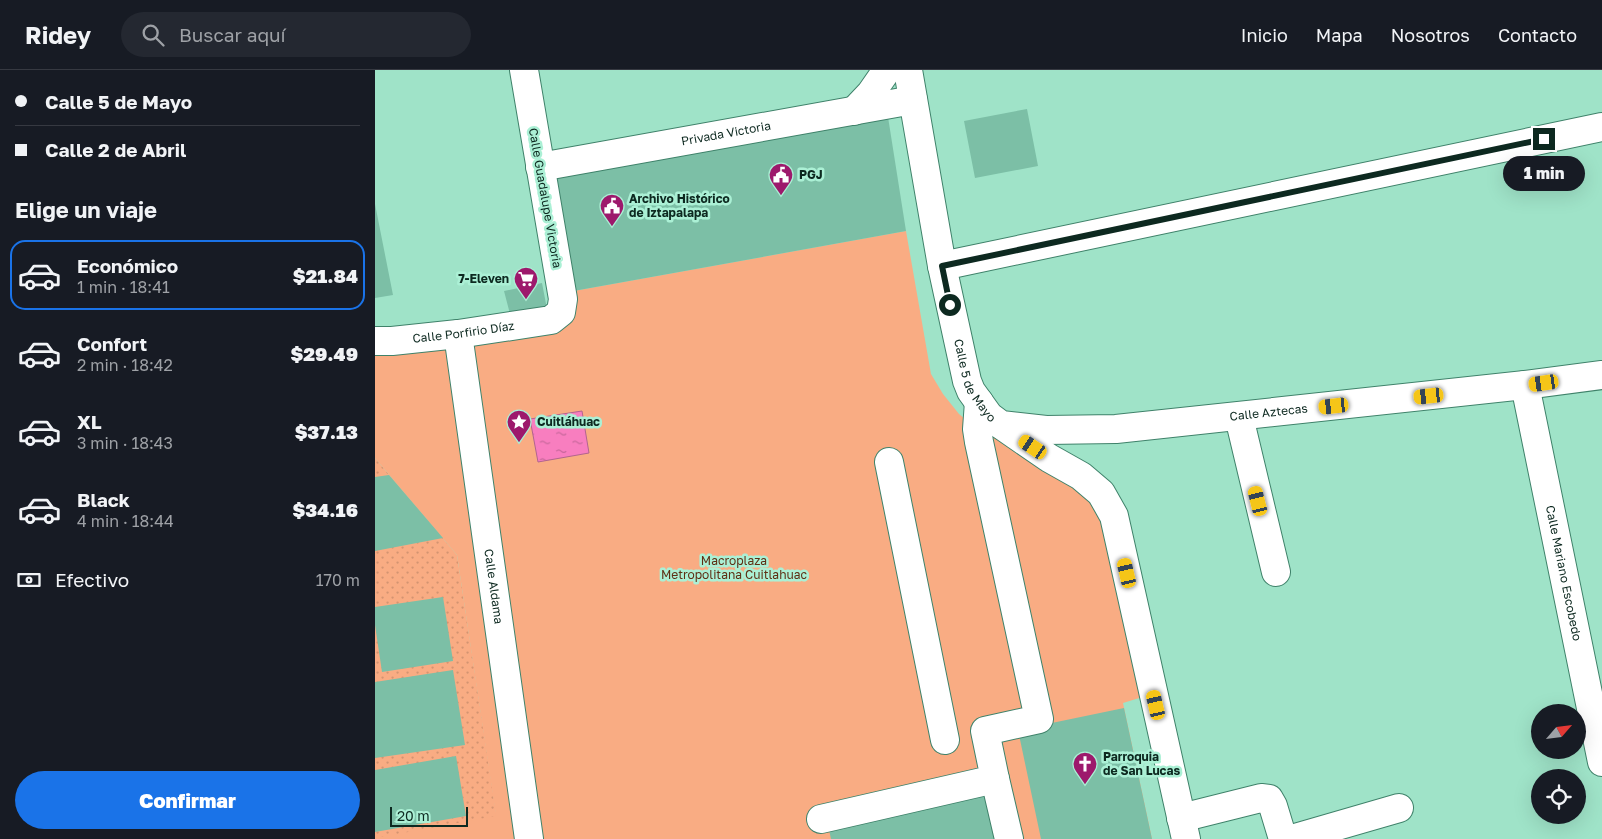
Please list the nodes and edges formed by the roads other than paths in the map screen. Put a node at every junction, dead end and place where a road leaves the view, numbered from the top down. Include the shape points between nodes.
1 (524, 70) edge
2 (887, 70) edge
3 (908, 70) edge
4 (913, 100) junction
5 (854, 111) junction
6 (1602, 127) edge
7 (540, 167) junction
8 (942, 266) junction
9 (551, 320) joint
10 (458, 334) junction
11 (375, 341) edge
12 (1602, 375) edge
13 (1525, 385) junction
14 (979, 402) junction
15 (1239, 417) junction
16 (1001, 425) junction
17 (1116, 429) joint
18 (889, 462) dead end
19 (1277, 572) dead end
20 (985, 731) junction
21 (1602, 762) edge
22 (995, 779) junction
23 (1399, 808) dead end
24 (821, 819) dead end
25 (1184, 828) edge
26 (529, 839) edge
27 (1009, 839) edge
28 (1283, 839) edge
29 (1292, 839) edge

1 - 7 street, Calle Guadalupe Victoria
2 - 5 street
3 - 4 street, Calle 5 de Mayo
4 - 5 street, Privada Victoria
4 - 8 street, Calle 5 de Mayo
5 - 7 street, Privada Victoria
6 - 8 street
7 - 9 street, Calle Guadalupe Victoria via 563,299 561,312
8 - 14 street, Calle 5 de Mayo via 967,381
9 - 10 street, Calle Porfirio Díaz
10 - 11 street, Calle Porfirio Díaz
10 - 26 street, Calle Aldama
12 - 13 street, Calle Aztecas
13 - 15 street, Calle Aztecas
13 - 21 street, Calle Mariano Escobedo
14 - 16 street, Calle 5 de Mayo
14 - 20 street via 979,442 1039,719
15 - 17 street, Calle Aztecas
15 - 19 street
16 - 17 street, Calle 5 de Mayo via 1046,430
16 - 25 street via 1081,476 1101,493 1114,516
18 - 20 street via 941,740
20 - 22 street
22 - 24 street
22 - 27 street
23 - 29 street
25 - 28 street via 1261,798 1269,799 1273,806

